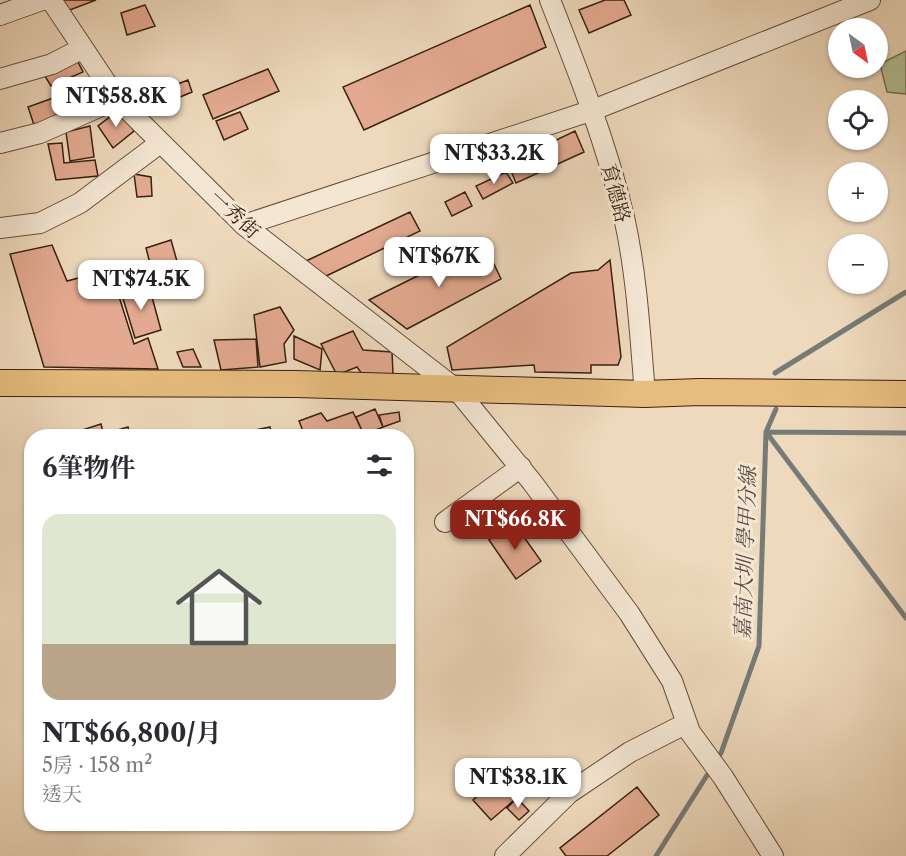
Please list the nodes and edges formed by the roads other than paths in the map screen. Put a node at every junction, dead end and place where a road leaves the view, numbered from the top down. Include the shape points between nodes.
1 (42, 0) edge
2 (51, 0) edge
3 (550, 0) edge
4 (870, 0) edge
5 (843, 5) edge
6 (0, 15) edge
7 (83, 48) junction
8 (0, 79) edge
9 (117, 99) junction
10 (593, 110) junction
11 (160, 142) junction
12 (0, 143) edge
13 (244, 225) junction
14 (0, 228) edge
15 (0, 383) edge
16 (457, 390) junction
17 (645, 394) junction
18 (906, 394) edge
19 (520, 468) junction
20 (445, 522) dead end
21 (687, 723) junction
22 (505, 856) edge
23 (773, 856) edge

1 - 6 street
2 - 7 street, 一秀街
3 - 10 street, 育德路
4 - 5 street
5 - 10 street
7 - 8 street via 52,64
7 - 9 street, 一秀街
9 - 11 street, 一秀街
9 - 12 street via 40,133
10 - 13 street
10 - 17 street, 育德路 via 624,217 634,271
11 - 13 street, 一秀街
11 - 14 street via 80,203 40,223
13 - 16 street, 一秀街
15 - 16 main road via 296,384
16 - 17 main road
16 - 19 street, 一秀街
17 - 18 main road
19 - 20 street
19 - 21 street, 一秀街 via 629,613 672,681
21 - 22 street via 630,752 569,793
21 - 23 street, 一秀街

